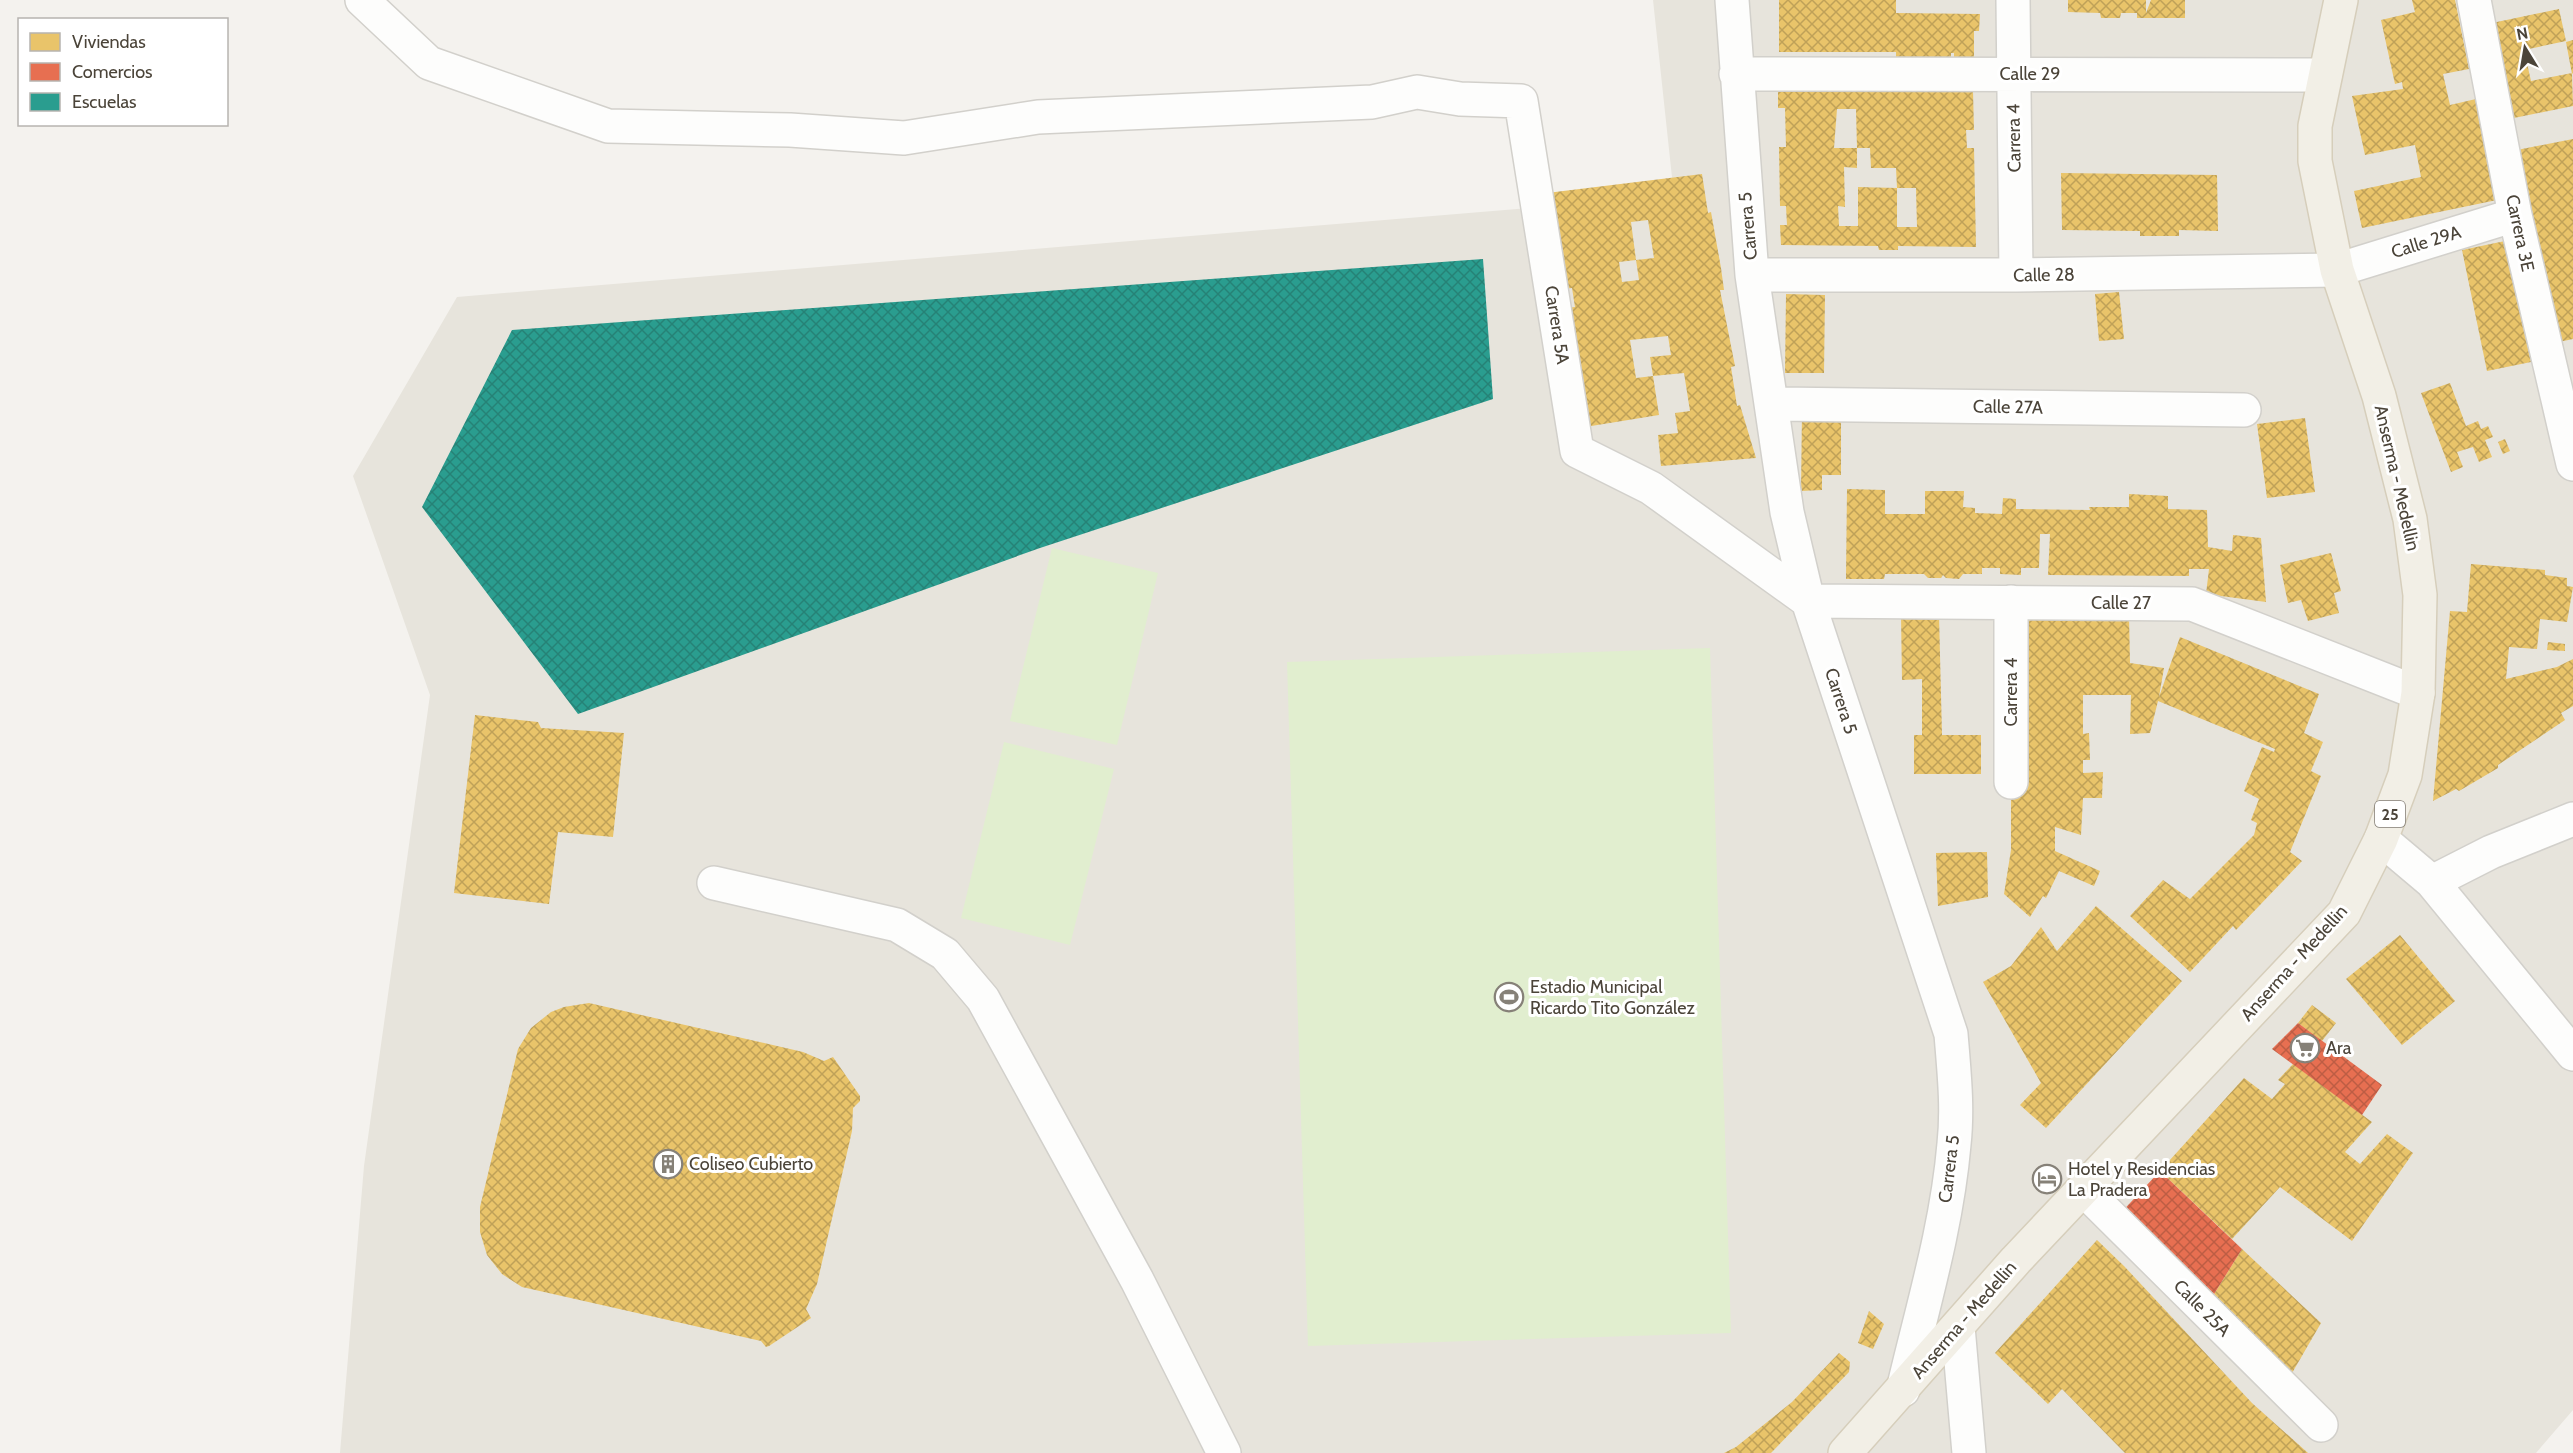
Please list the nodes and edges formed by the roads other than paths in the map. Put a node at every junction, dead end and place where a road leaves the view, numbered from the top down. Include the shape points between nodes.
1 (362, 0) edge
2 (1732, 0) edge
3 (2013, 0) edge
4 (2341, 0) edge
5 (2474, 0) edge
6 (1736, 74) junction
7 (2013, 74) junction
8 (2325, 75) junction
9 (1536, 198) dead end
10 (2515, 215) junction
11 (2337, 270) junction
12 (1752, 275) junction
13 (2016, 275) junction
14 (1772, 404) junction
15 (2244, 410) dead end
16 (1577, 451) junction
17 (2573, 464) edge
18 (1808, 601) junction
19 (2011, 602) junction
20 (2418, 693) junction
21 (2011, 782) dead end
22 (2573, 819) edge
23 (2381, 839) junction
24 (2432, 882) junction
25 (714, 883) dead end
26 (2573, 1054) edge
27 (2084, 1190) junction
28 (1958, 1327) junction
29 (1903, 1390) junction
30 (2321, 1425) dead end
31 (1848, 1449) edge
32 (1224, 1453) edge
33 (1970, 1453) edge

1 - 16 street via 429,63 608,126 790,130 904,138 1038,117 1372,102 1417,92 1460,99 1521,101
2 - 6 street, Carrera 5
3 - 7 street, Carrera 4
4 - 8 main road, Anserma - Medellin / 25
5 - 10 street, Carrera 3E
6 - 7 street, Calle 29
6 - 12 street, Carrera 5
7 - 8 street, Calle 29
7 - 13 street, Carrera 4
8 - 11 main road, Anserma - Medellin / 25 via 2315,126 2315,161
9 - 16 street, Carrera 5A
10 - 11 street, Calle 29A
10 - 17 street, Carrera 3E
11 - 13 street, Calle 28
11 - 20 main road, Anserma - Medellin / 25 via 2379,396 2410,519 2420,595
12 - 13 street, Calle 28
12 - 14 street, Carrera 5
14 - 15 street, Calle 27A
14 - 18 street, Carrera 5 via 1787,512
16 - 18 street via 1651,488
18 - 19 street, Calle 27
18 - 29 street, Carrera 5 via 1951,1034 1954,1143 1940,1236
19 - 20 street, Calle 27 via 2192,604
19 - 21 street, Carrera 4
20 - 23 main road, Anserma - Medellin / 25 via 2405,775
22 - 24 street via 2491,852
23 - 24 street
23 - 27 main road, Anserma - Medellin / 25 via 2344,913
24 - 26 street
25 - 32 street via 897,925 945,954 983,999 1137,1280
27 - 28 main road, Anserma - Medellin / 25
27 - 30 street, Calle 25A
28 - 29 main road, Anserma - Medellin / 25
28 - 33 street
29 - 31 main road, Anserma - Medellin / 25

